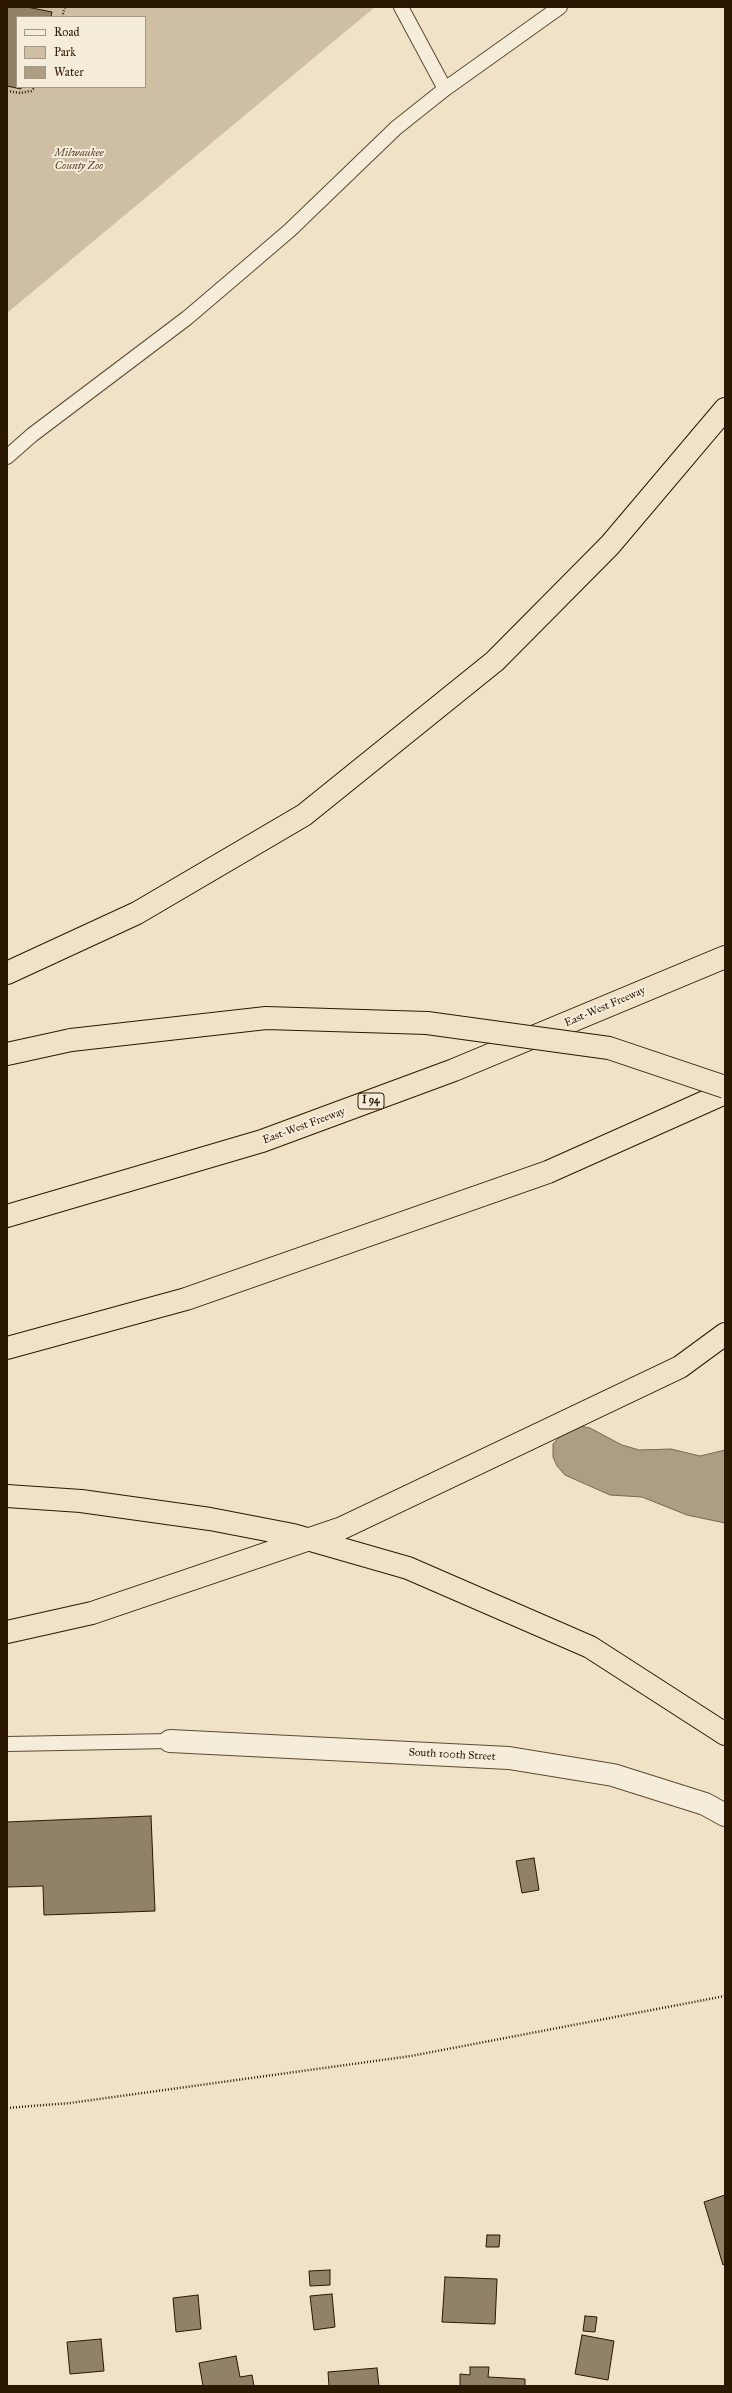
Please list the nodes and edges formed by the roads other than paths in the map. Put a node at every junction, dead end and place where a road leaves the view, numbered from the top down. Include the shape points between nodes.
1 (401, 7) edge
2 (560, 7) edge
3 (445, 89) junction
4 (725, 409) edge
5 (7, 457) edge
6 (725, 957) edge
7 (7, 973) edge
8 (7, 1054) edge
9 (725, 1087) edge
10 (725, 1094) edge
11 (7, 1216) edge
12 (725, 1334) edge
13 (7, 1348) edge
14 (7, 1496) edge
15 (7, 1632) edge
16 (725, 1734) edge
17 (170, 1742) joint
18 (7, 1744) edge
19 (725, 1815) edge

1 - 3 lane
2 - 3 lane
3 - 5 lane via 396,128 290,230 242,272 187,318 32,435
4 - 7 highway via 610,545 495,661 304,815 137,913
6 - 11 highway, East-West Freeway / I 94 via 454,1070 262,1141
8 - 9 highway, bridge via 71,1040 266,1018 427,1023 609,1048
10 - 13 highway via 533,1177 186,1299
12 - 15 highway via 680,1367 342,1528 92,1613
14 - 16 highway via 88,1501 234,1523 329,1544 408,1568 590,1647
17 - 18 lane
17 - 19 street, South 100th Street via 509,1758 613,1776 705,1804

